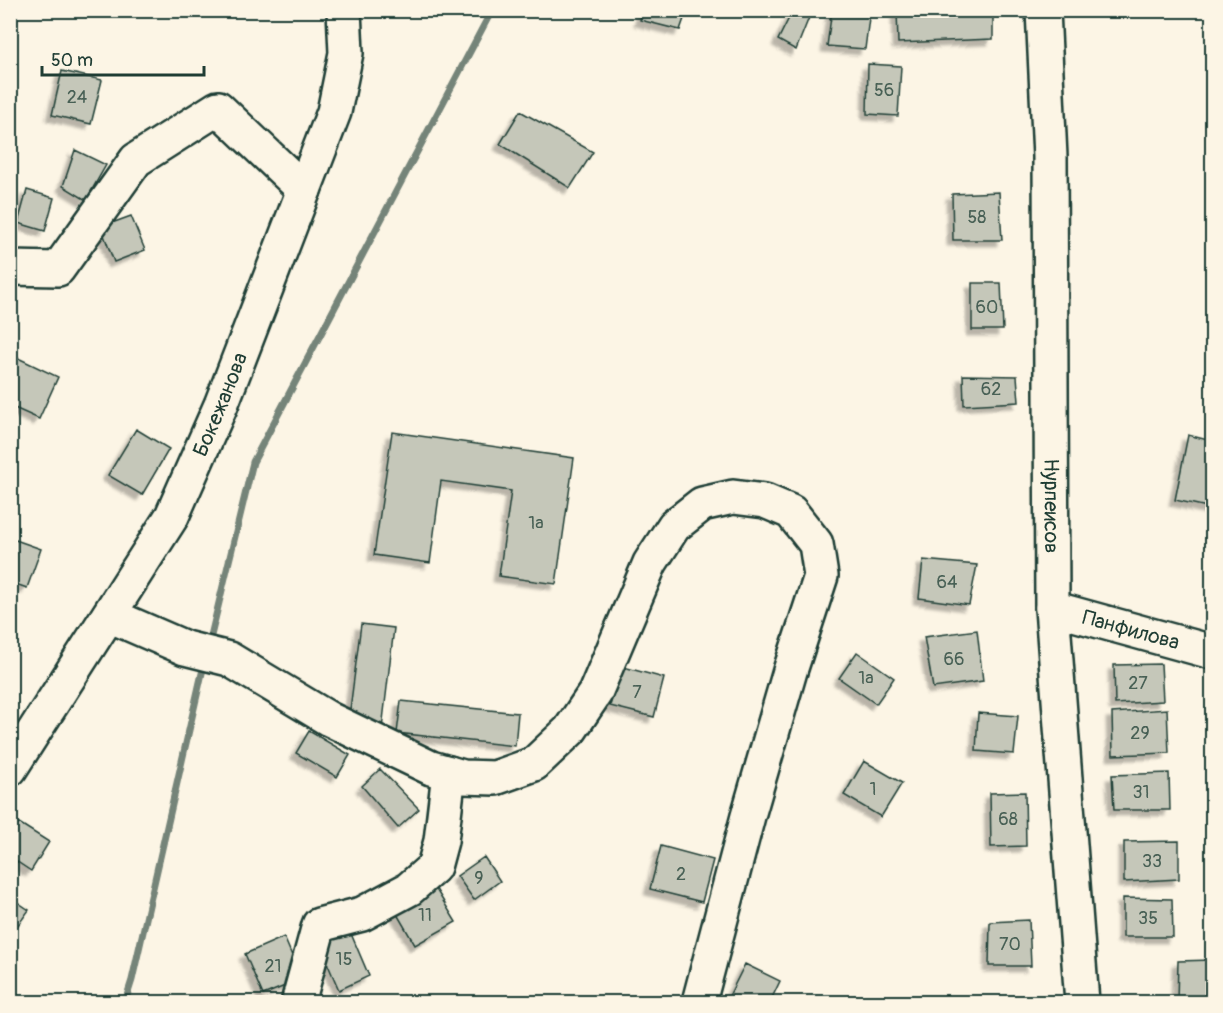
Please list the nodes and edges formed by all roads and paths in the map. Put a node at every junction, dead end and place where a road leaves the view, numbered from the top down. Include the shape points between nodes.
1 (344, 10) edge
2 (1042, 10) edge
3 (304, 190) junction
4 (10, 268) edge
5 (1052, 608) junction
6 (109, 615) junction
7 (1212, 652) edge
8 (11, 766) edge
9 (449, 773) junction
10 (299, 999) dead end
11 (699, 1002) edge
12 (1082, 1002) edge

1 - 3 street, Бокежанова via 346,53 334,112
2 - 5 street, Нурпеисов via 1050,157
3 - 4 street via 218,108 136,160 58,269
3 - 6 street, Бокежанова via 221,405 172,516
5 - 7 street, Панфилова
5 - 12 street, Нурпеисов
6 - 8 street, Бокежанова
6 - 9 street via 185,648 229,659 329,719
9 - 10 street via 434,867 409,889 362,914 319,926
9 - 11 street via 495,778 534,764 570,730 595,693 650,563 674,526 702,504 733,497 765,501 791,512 816,544 821,576 748,816

